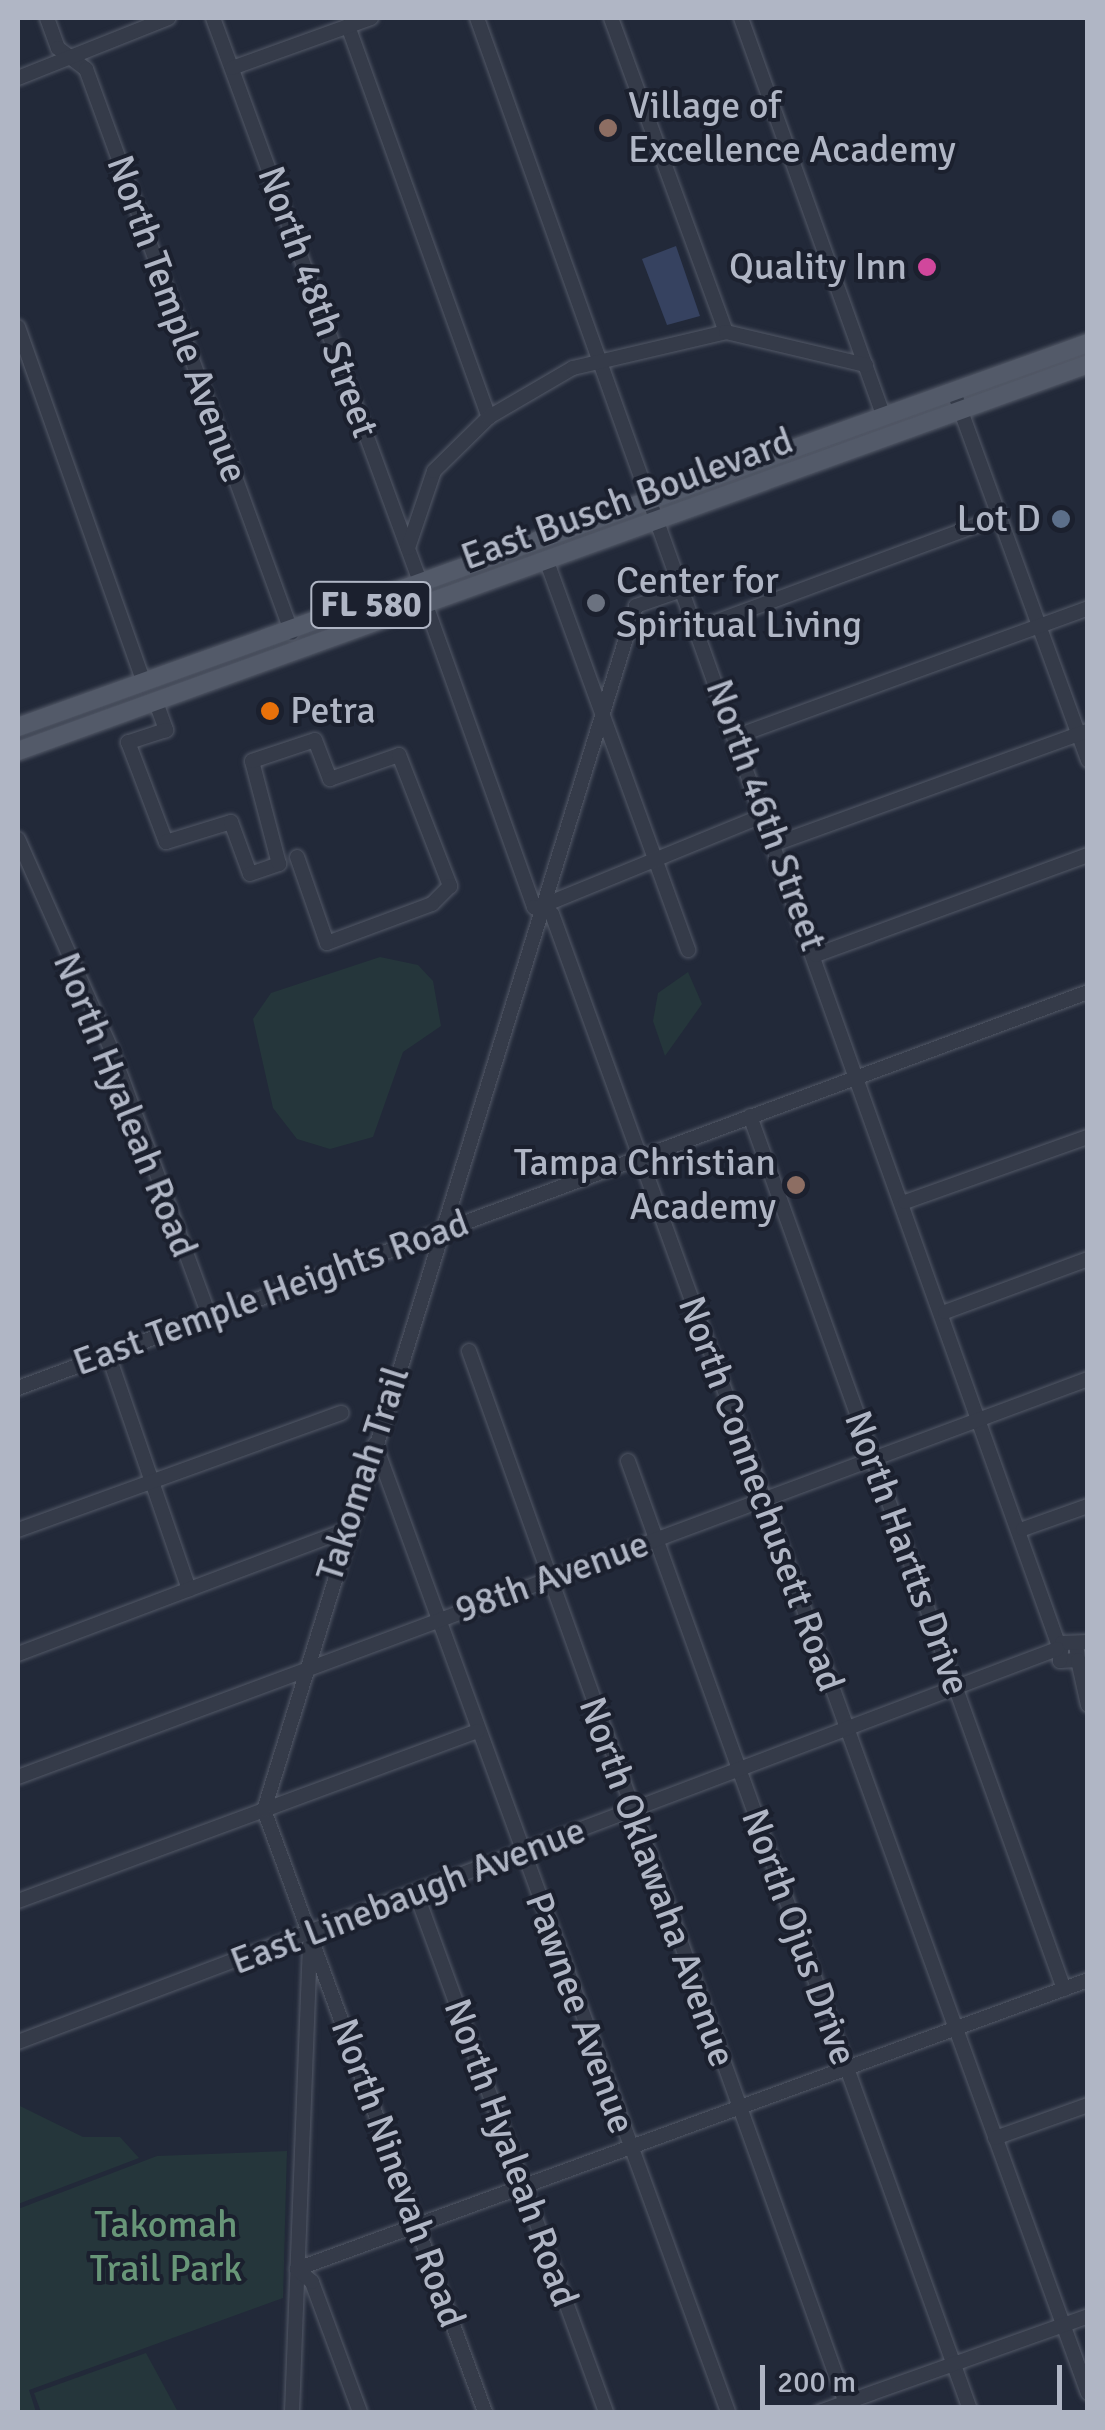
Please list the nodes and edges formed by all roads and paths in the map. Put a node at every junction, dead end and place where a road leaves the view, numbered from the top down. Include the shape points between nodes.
1 (48, 18) edge
2 (169, 18) edge
3 (213, 18) edge
4 (371, 18) edge
5 (477, 18) edge
6 (612, 18) edge
7 (741, 18) edge
8 (348, 26) junction
9 (72, 57) junction
10 (232, 68) junction
11 (18, 78) edge
12 (18, 328) edge
13 (726, 332) junction
14 (1088, 344) edge
15 (602, 360) junction
16 (866, 364) junction
17 (1088, 364) edge
18 (954, 392) junction
19 (962, 411) junction
20 (489, 416) junction
21 (884, 418) junction
22 (653, 501) junction
23 (1001, 516) junction
24 (660, 520) junction
25 (408, 548) junction
26 (515, 552) junction
27 (547, 562) junction
28 (422, 587) junction
29 (685, 589) junction
30 (401, 594) junction
31 (427, 608) junction
32 (1088, 608) edge
33 (1040, 626) junction
34 (699, 628) junction
35 (292, 633) junction
36 (300, 654) junction
37 (144, 683) junction
38 (166, 701) junction
39 (601, 709) junction
40 (18, 727) edge
41 (1083, 733) edge
42 (738, 736) junction
43 (18, 751) edge
44 (1088, 760) edge
45 (765, 815) junction
46 (18, 839) edge
47 (775, 844) junction
48 (656, 855) junction
49 (1088, 855) edge
50 (297, 858) dead end
51 (544, 905) junction
52 (688, 950) dead end
53 (816, 955) junction
54 (1088, 992) edge
55 (860, 1075) junction
56 (750, 1116) junction
57 (1088, 1137) edge
58 (640, 1156) junction
59 (905, 1202) junction
60 (438, 1231) junction
61 (1088, 1259) edge
62 (945, 1312) junction
63 (209, 1316) junction
64 (469, 1351) dead end
65 (108, 1354) junction
66 (1088, 1380) edge
67 (18, 1388) edge
68 (341, 1413) dead end
69 (982, 1418) junction
70 (375, 1443) junction
71 (874, 1458) junction
72 (628, 1461) dead end
73 (149, 1481) junction
74 (763, 1498) junction
75 (1088, 1506) edge
76 (1023, 1529) junction
77 (18, 1530) edge
78 (344, 1532) junction
79 (654, 1540) junction
80 (547, 1580) junction
81 (189, 1589) junction
82 (438, 1618) junction
83 (1072, 1652) edge
84 (18, 1654) edge
85 (302, 1670) junction
86 (958, 1693) junction
87 (1085, 1698) edge
88 (478, 1731) junction
89 (848, 1734) junction
90 (740, 1772) junction
91 (18, 1778) edge
92 (264, 1810) junction
93 (632, 1812) junction
94 (522, 1852) junction
95 (416, 1893) junction
96 (18, 1900) edge
97 (310, 1934) junction
98 (1088, 1980) edge
99 (1064, 1989) junction
100 (956, 2029) junction
101 (18, 2042) edge
102 (847, 2068) junction
103 (1088, 2105) edge
104 (739, 2109) junction
105 (995, 2138) junction
106 (630, 2148) junction
107 (526, 2188) junction
108 (418, 2226) junction
109 (298, 2269) junction
110 (1088, 2316) edge
111 (1062, 2324) junction
112 (953, 2364) junction
113 (1088, 2393) edge
114 (847, 2408) edge
115 (292, 2412) edge
116 (360, 2412) edge
117 (485, 2412) edge
118 (606, 2412) edge
119 (728, 2412) edge
120 (819, 2412) edge
121 (971, 2412) edge

1 - 9 street, North Temple Avenue via 58,48
2 - 9 street
3 - 10 street, North 48th Street
4 - 8 street
5 - 15 street, North 46th Street
6 - 13 street
7 - 16 street
8 - 10 street
8 - 20 street
9 - 11 street
9 - 35 street, North Temple Avenue via 86,69
10 - 25 street, North 48th Street
12 - 37 street
13 - 15 street
13 - 16 street
14 - 18 main road, East Busch Boulevard / FL 580
15 - 20 street
15 - 22 street, North 46th Street
16 - 21 street
17 - 19 main road, East Busch Boulevard / FL 580
18 - 19 street
18 - 21 main road, East Busch Boulevard / FL 580
19 - 23 street
19 - 24 main road, East Busch Boulevard / FL 580
20 - 25 street via 434,471
21 - 22 main road, East Busch Boulevard / FL 580
22 - 24 street, North 46th Street
22 - 26 main road, East Busch Boulevard / FL 580
23 - 33 street
23 - 34 street
24 - 27 main road, East Busch Boulevard / FL 580
24 - 29 street, North 46th Street
25 - 28 street, North 48th Street
26 - 28 main road, East Busch Boulevard / FL 580
26 - 31 main road via 446,586
27 - 31 main road, East Busch Boulevard / FL 580
27 - 39 street
28 - 30 main road, East Busch Boulevard / FL 580
29 - 34 street, North 46th Street
29 - 39 street, Takomah Trail via 636,606
30 - 35 main road, East Busch Boulevard / FL 580
30 - 36 main road via 322,630
31 - 36 main road, East Busch Boulevard / FL 580
31 - 51 street, North Connechusett Road via 534,906
32 - 33 street
33 - 41 street
33 - 42 street
34 - 42 street, North 46th Street
35 - 37 main road, East Busch Boulevard / FL 580
35 - 38 main road via 274,652 190,680
36 - 38 main road, East Busch Boulevard / FL 580
37 - 40 main road, East Busch Boulevard / FL 580
38 - 43 main road, East Busch Boulevard / FL 580
38 - 50 street via 166,730 128,742 166,842 231,822 250,874 280,864 252,761 316,740 330,780 399,755 450,886 432,904 327,943
39 - 48 street
39 - 51 street, Takomah Trail
41 - 44 street
41 - 47 street
42 - 45 street, North 46th Street
45 - 47 street, North 46th Street
45 - 48 street
46 - 63 street, North Hyaleah Road via 110,1049
47 - 53 street, North 46th Street
48 - 51 street
48 - 52 street
49 - 53 street
51 - 58 street, North Connechusett Road
51 - 60 street, Takomah Trail
53 - 55 street, North 46th Street
54 - 55 street, East Temple Heights Road
55 - 56 street, East Temple Heights Road
55 - 59 street, North 46th Street
56 - 58 street, East Temple Heights Road
56 - 71 street, North Hartts Drive
57 - 59 street
58 - 60 street, East Temple Heights Road
58 - 74 street, North Connechusett Road
59 - 62 street, North 46th Street
60 - 63 street, East Temple Heights Road
60 - 70 street, Takomah Trail
61 - 62 street
62 - 69 street, North 46th Street
63 - 65 street, East Temple Heights Road
64 - 80 street, North Oklawaha Avenue
65 - 67 street, East Temple Heights Road
65 - 73 street
66 - 69 street, 98th Avenue
68 - 73 street
69 - 71 street, 98th Avenue
69 - 76 street, North 46th Street
70 - 78 street, Takomah Trail
70 - 82 street, Pawnee Avenue
71 - 74 street, 98th Avenue
71 - 86 street, North Hartts Drive
72 - 79 street, North Ojus Drive
73 - 77 street
73 - 81 street
74 - 79 street, 98th Avenue
74 - 89 street, North Connechusett Road
75 - 76 street
76 - 83 street, North 46th Street
78 - 81 street
78 - 85 street, Takomah Trail
79 - 80 street, 98th Avenue
79 - 90 street, North Ojus Drive
80 - 82 street, 98th Avenue
80 - 93 street, North Oklawaha Avenue
81 - 84 street
82 - 85 street, 98th Avenue
82 - 88 street, Pawnee Avenue
83 - 86 street, East Linebaugh Avenue
83 - 87 street, North 46th Street
85 - 91 street, 98th Avenue
85 - 92 street, Takomah Trail
86 - 89 street, East Linebaugh Avenue
86 - 99 street, North Hartts Drive
88 - 92 street
88 - 94 street, Pawnee Avenue
89 - 90 street, East Linebaugh Avenue
89 - 100 street, North Connechusett Road
90 - 93 street, East Linebaugh Avenue
90 - 102 street, North Ojus Drive
92 - 96 street
92 - 97 street
93 - 94 street, East Linebaugh Avenue
93 - 104 street, North Oklawaha Avenue
94 - 95 street, East Linebaugh Avenue
94 - 106 street, Pawnee Avenue
95 - 97 street, East Linebaugh Avenue
95 - 107 street, North Hyaleah Road
97 - 101 street, East Linebaugh Avenue
97 - 108 street, North Ninevah Road
97 - 109 street
98 - 99 street
99 - 100 street
100 - 102 street
100 - 105 street, North Connechusett Road
102 - 104 street
102 - 112 street, North Ojus Drive
103 - 105 street
104 - 106 street
104 - 114 street, North Oklawaha Avenue
105 - 111 street, North Connechusett Road
106 - 107 street
106 - 119 street, Pawnee Avenue
107 - 108 street
107 - 118 street, North Hyaleah Road
108 - 109 street
108 - 117 street, North Ninevah Road
109 - 115 street
109 - 116 street via 312,2282
110 - 111 street
111 - 112 street
111 - 113 street, North Connechusett Road
112 - 114 street
112 - 121 street, North Ojus Drive
114 - 120 street

